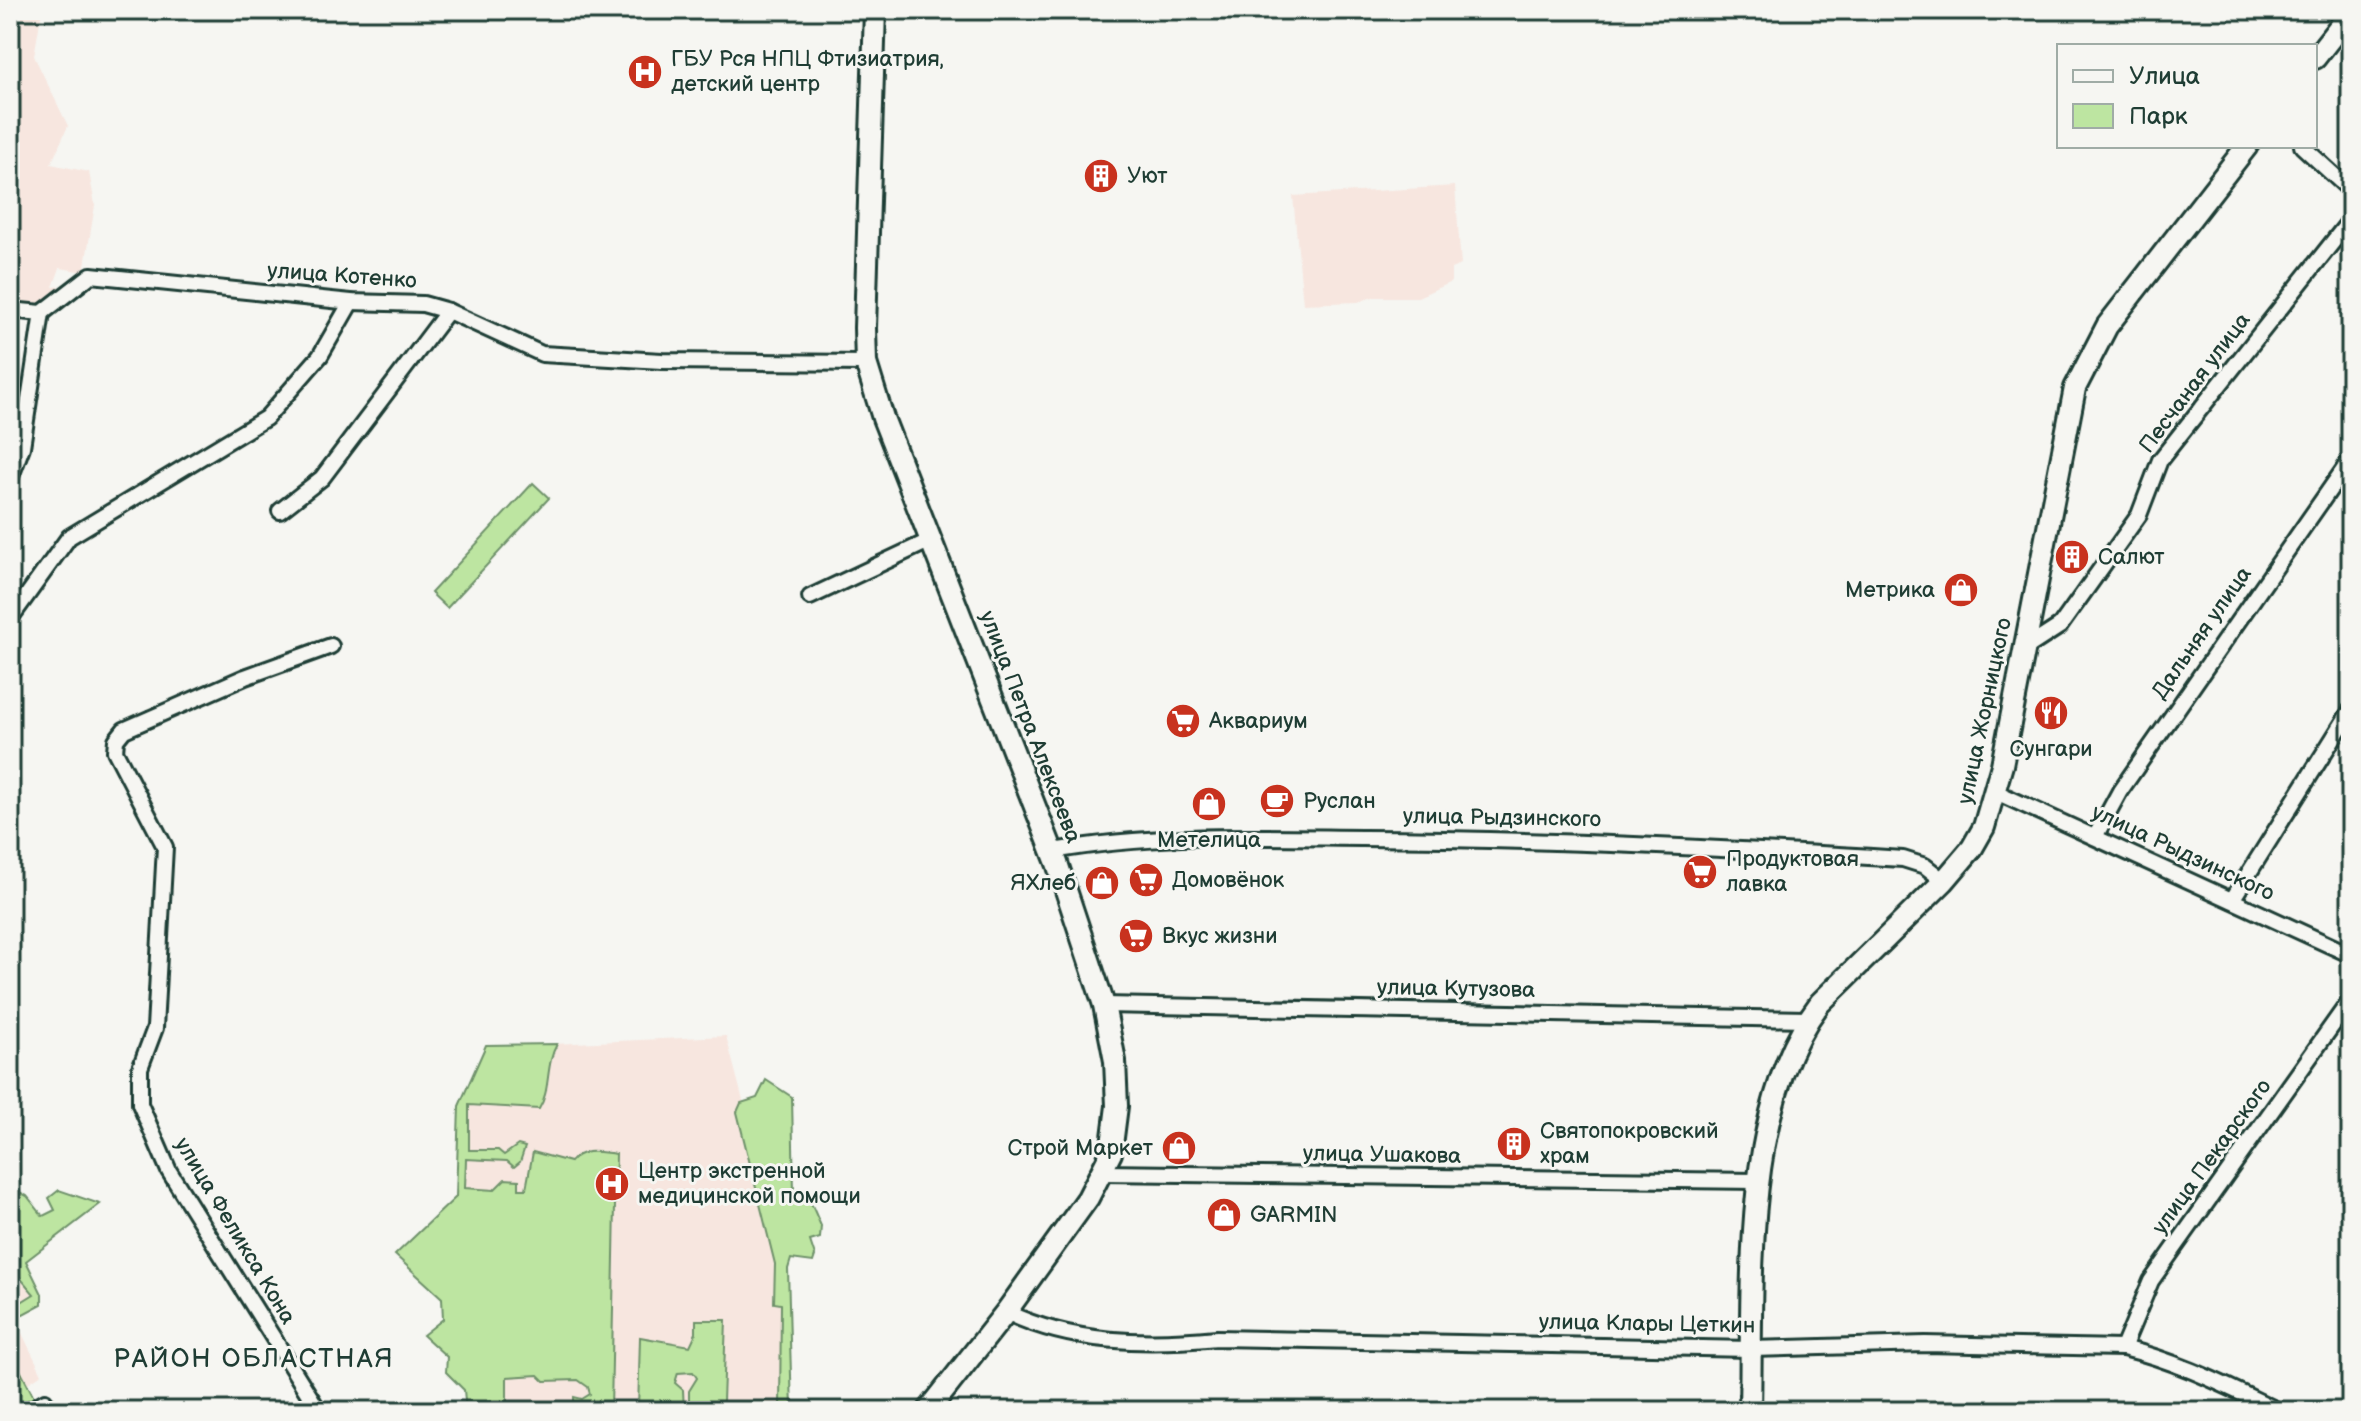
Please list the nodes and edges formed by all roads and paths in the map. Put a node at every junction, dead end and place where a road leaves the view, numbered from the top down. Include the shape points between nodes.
1 (875, 10) edge
2 (2351, 12) edge
3 (2317, 55) edge
4 (2245, 148) edge
5 (2304, 148) edge
6 (2351, 191) edge
7 (2351, 219) edge
8 (351, 302) junction
9 (10, 310) edge
10 (448, 311) junction
11 (42, 313) junction
12 (866, 363) junction
13 (2351, 459) edge
14 (10, 479) edge
15 (280, 511) dead end
16 (931, 540) junction
17 (810, 597) dead end
18 (10, 619) edge
19 (331, 646) dead end
20 (2023, 651) junction
21 (2351, 710) edge
22 (1996, 792) junction
23 (2095, 837) junction
24 (1053, 851) junction
25 (1944, 881) junction
26 (2232, 900) junction
27 (2351, 955) edge
28 (2351, 999) edge
29 (1104, 1005) junction
30 (1807, 1019) junction
31 (1102, 1173) junction
32 (1757, 1181) junction
33 (1006, 1312) junction
34 (2123, 1348) junction
35 (1751, 1349) junction
36 (45, 1401) dead end
37 (28, 1411) edge
38 (319, 1411) edge
39 (928, 1411) edge
40 (1750, 1411) edge
41 (2279, 1411) edge

1 - 12 street, улица Петра Алексеева
2 - 3 street
4 - 20 street, улица Жорницкого via 2107,326 2081,374 2069,407
5 - 6 street
7 - 20 street, Песчаная улица via 2160,460 2139,515 2060,626
8 - 10 street, улица Котенко via 423,304
8 - 11 street, улица Котенко via 91,275
8 - 18 street via 320,356 266,418 69,537
9 - 11 street
10 - 12 street, улица Котенко via 542,354
10 - 15 street via 322,478
11 - 14 street via 22,447
12 - 16 street, улица Петра Алексеева
13 - 23 street, Дальняя улица via 2120,791
16 - 17 street
16 - 24 street, улица Петра Алексеева
19 - 38 street, улица Феликса Кона via 124,730 115,751 165,847 155,1028 140,1068 140,1104 169,1171
20 - 22 street, улица Жорницкого
21 - 26 street
22 - 23 street, улица Рыдзинского
22 - 25 street, улица Жорницкого via 1972,848
23 - 26 street, улица Рыдзинского
24 - 25 street, улица Рыдзинского via 1097,843 1272,837 1593,841 1903,859 1925,866
24 - 29 street, улица Петра Алексеева
25 - 30 street, улица Жорницкого
26 - 27 street, улица Рыдзинского
28 - 34 street, улица Пекарского via 2151,1281
29 - 30 street, улица Кутузова
29 - 31 street, улица Петра Алексеева via 1117,1106 1111,1153
30 - 32 street, улица Жорницкого via 1779,1090
31 - 32 street, улица Ушакова
31 - 33 street, улица Петра Алексеева
32 - 35 street, улица Жорницкого
33 - 35 street, улица Клары Цеткин via 1043,1330 1167,1343 1217,1338
33 - 39 street, улица Петра Алексеева
34 - 35 street, улица Клары Цеткин via 1925,1344
34 - 41 street, улица Клары Цеткин via 2207,1377
35 - 40 street, улица Жорницкого
36 - 37 street

